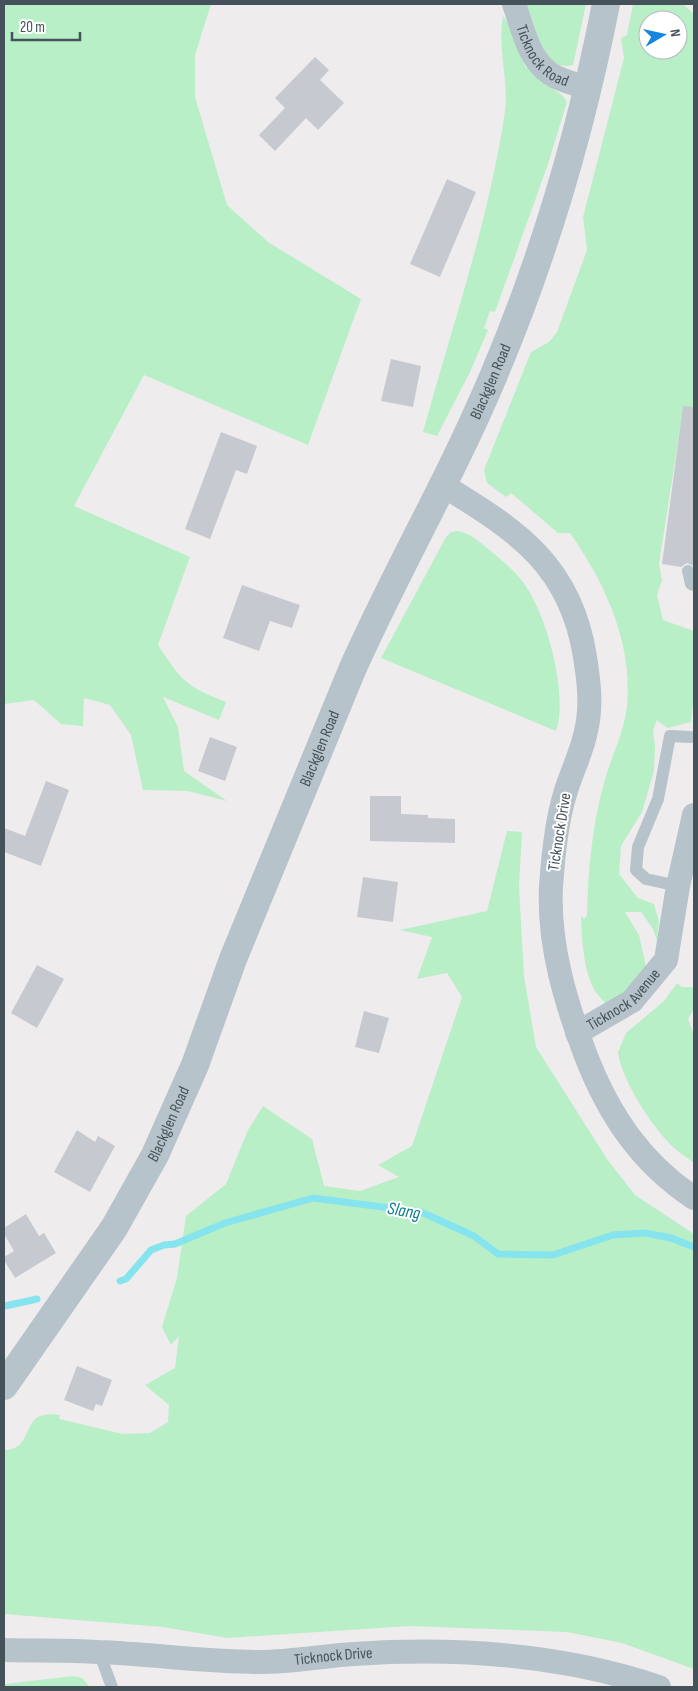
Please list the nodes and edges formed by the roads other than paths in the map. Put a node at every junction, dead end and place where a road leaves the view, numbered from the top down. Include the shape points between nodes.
1 (514, 4) edge
2 (606, 4) edge
3 (589, 88) junction
4 (444, 486) junction
5 (688, 571) dead end
6 (694, 585) edge
7 (691, 737) dead end
8 (694, 815) edge
9 (678, 886) junction
10 (577, 1033) junction
11 (694, 1198) edge
12 (4, 1386) edge
13 (4, 1650) edge
14 (99, 1652) junction
15 (112, 1687) edge
16 (659, 1687) edge

1 - 3 street, Ticknock Road via 527,41 543,69
2 - 3 street, Blackglen Road
3 - 4 street, Blackglen Road via 542,248 495,372
4 - 10 street, Ticknock Drive via 507,526 537,552 568,598 582,639 590,702 588,722 565,795 551,889 553,938 561,980
4 - 12 street, Blackglen Road via 349,678 233,959 195,1065 155,1155 114,1228
5 - 6 lane
7 - 9 lane via 670,736 658,799 638,847 636,870 646,879
8 - 9 street, Ticknock Avenue
9 - 10 street, Ticknock Avenue via 666,960 632,1001
10 - 11 street, Ticknock Drive via 596,1082 629,1137 644,1158 671,1183
13 - 14 street, Ticknock Drive
14 - 15 lane
14 - 16 street, Ticknock Drive via 230,1662 354,1654 476,1653 553,1660

